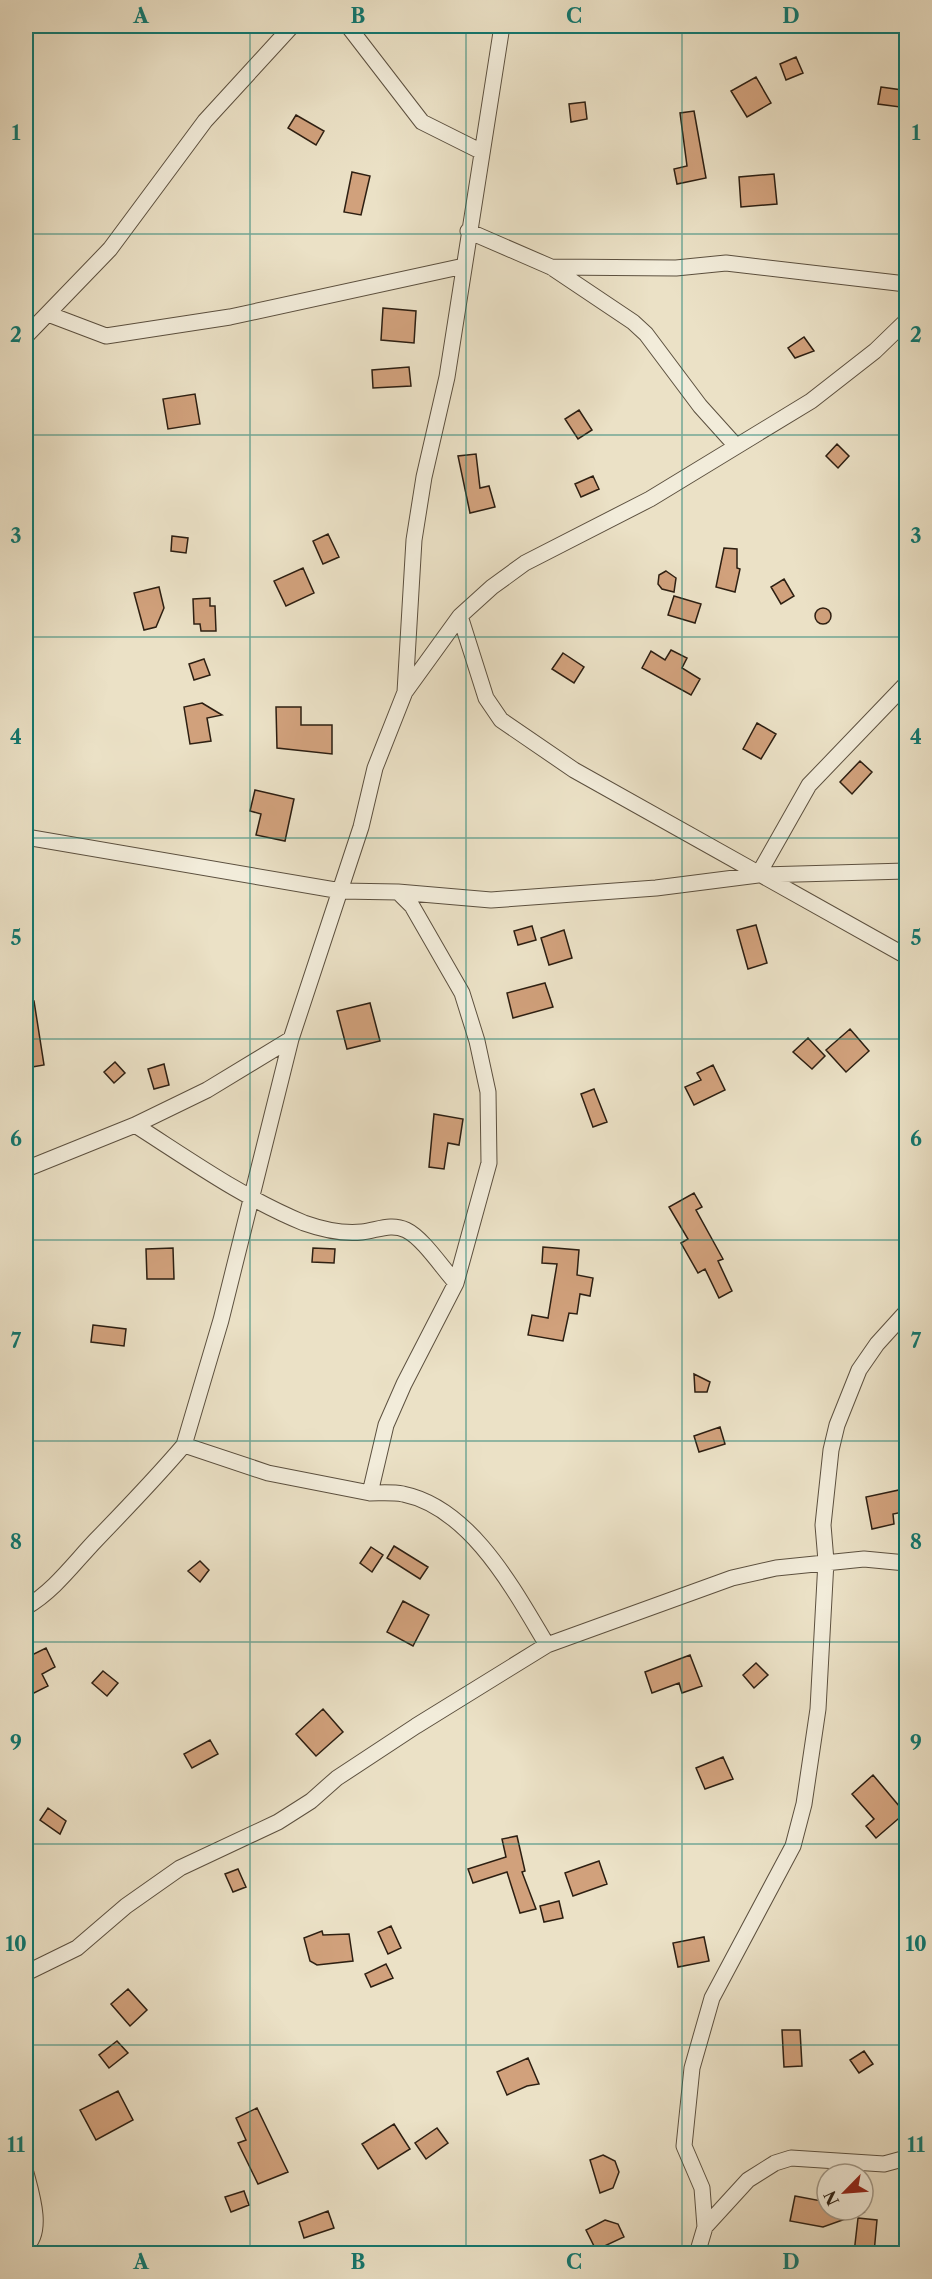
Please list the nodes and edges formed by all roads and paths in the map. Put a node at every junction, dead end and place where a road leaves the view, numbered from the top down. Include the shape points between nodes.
1 (292, 26) edge
2 (348, 26) edge
3 (502, 26) edge
4 (482, 152) junction
5 (468, 231) junction
6 (464, 266) junction
7 (551, 267) junction
8 (906, 284) edge
9 (48, 314) junction
10 (906, 321) edge
11 (26, 336) edge
12 (736, 446) junction
13 (460, 616) junction
14 (906, 684) edge
15 (405, 692) junction
16 (26, 837) edge
17 (906, 871) edge
18 (758, 875) junction
19 (341, 891) junction
20 (398, 892) junction
21 (906, 956) edge
22 (291, 1039) junction
23 (135, 1125) junction
24 (26, 1169) edge
25 (251, 1199) junction
26 (456, 1283) junction
27 (906, 1312) edge
28 (184, 1445) junction
29 (370, 1493) junction
30 (826, 1561) junction
31 (906, 1563) edge
32 (26, 1607) edge
33 (547, 1645) junction
34 (26, 1960) edge
35 (44, 1965) junction
36 (26, 1973) edge
37 (906, 2158) edge
38 (26, 2173) edge
39 (705, 2227) junction
40 (26, 2246) edge
41 (697, 2253) edge

1 - 9 street via 205,121 110,249
2 - 4 street via 422,122
3 - 4 street
4 - 5 street
5 - 6 street
5 - 7 street
6 - 9 street via 230,317 106,336
6 - 15 street via 447,377 414,540
7 - 8 street via 676,268 726,263
7 - 12 street via 646,334 700,406
9 - 11 street
10 - 12 street via 875,351 812,400
12 - 13 street via 650,499 525,563
13 - 15 street
13 - 18 street via 486,698 501,720 574,770
14 - 18 street via 809,785
15 - 19 street via 375,768
16 - 19 street
17 - 18 street
18 - 20 street via 656,888 491,900
18 - 21 street
19 - 20 street
19 - 22 street
20 - 26 street via 412,906 462,993 488,1092 489,1163
22 - 23 street via 207,1090
22 - 25 street
23 - 24 street
23 - 25 street
25 - 26 street via 306,1224 333,1230 360,1232 394,1226 407,1231 417,1237
25 - 28 street
26 - 29 street via 386,1425
27 - 30 street via 859,1370 837,1425 823,1525
28 - 29 street via 268,1473
28 - 32 street via 70,1569
29 - 33 street via 402,1494 444,1512 499,1567
30 - 31 street
30 - 33 street via 732,1578
30 - 39 street via 818,1709 804,1804 793,1846 712,1998 692,2068 684,2146 702,2188
33 - 35 street via 406,1732 278,1822 180,1868 126,1906 77,1948
34 - 35 street
35 - 36 street
37 - 39 street via 884,2164 791,2158 775,2163 748,2180
38 - 40 street via 34,2228
39 - 41 street

